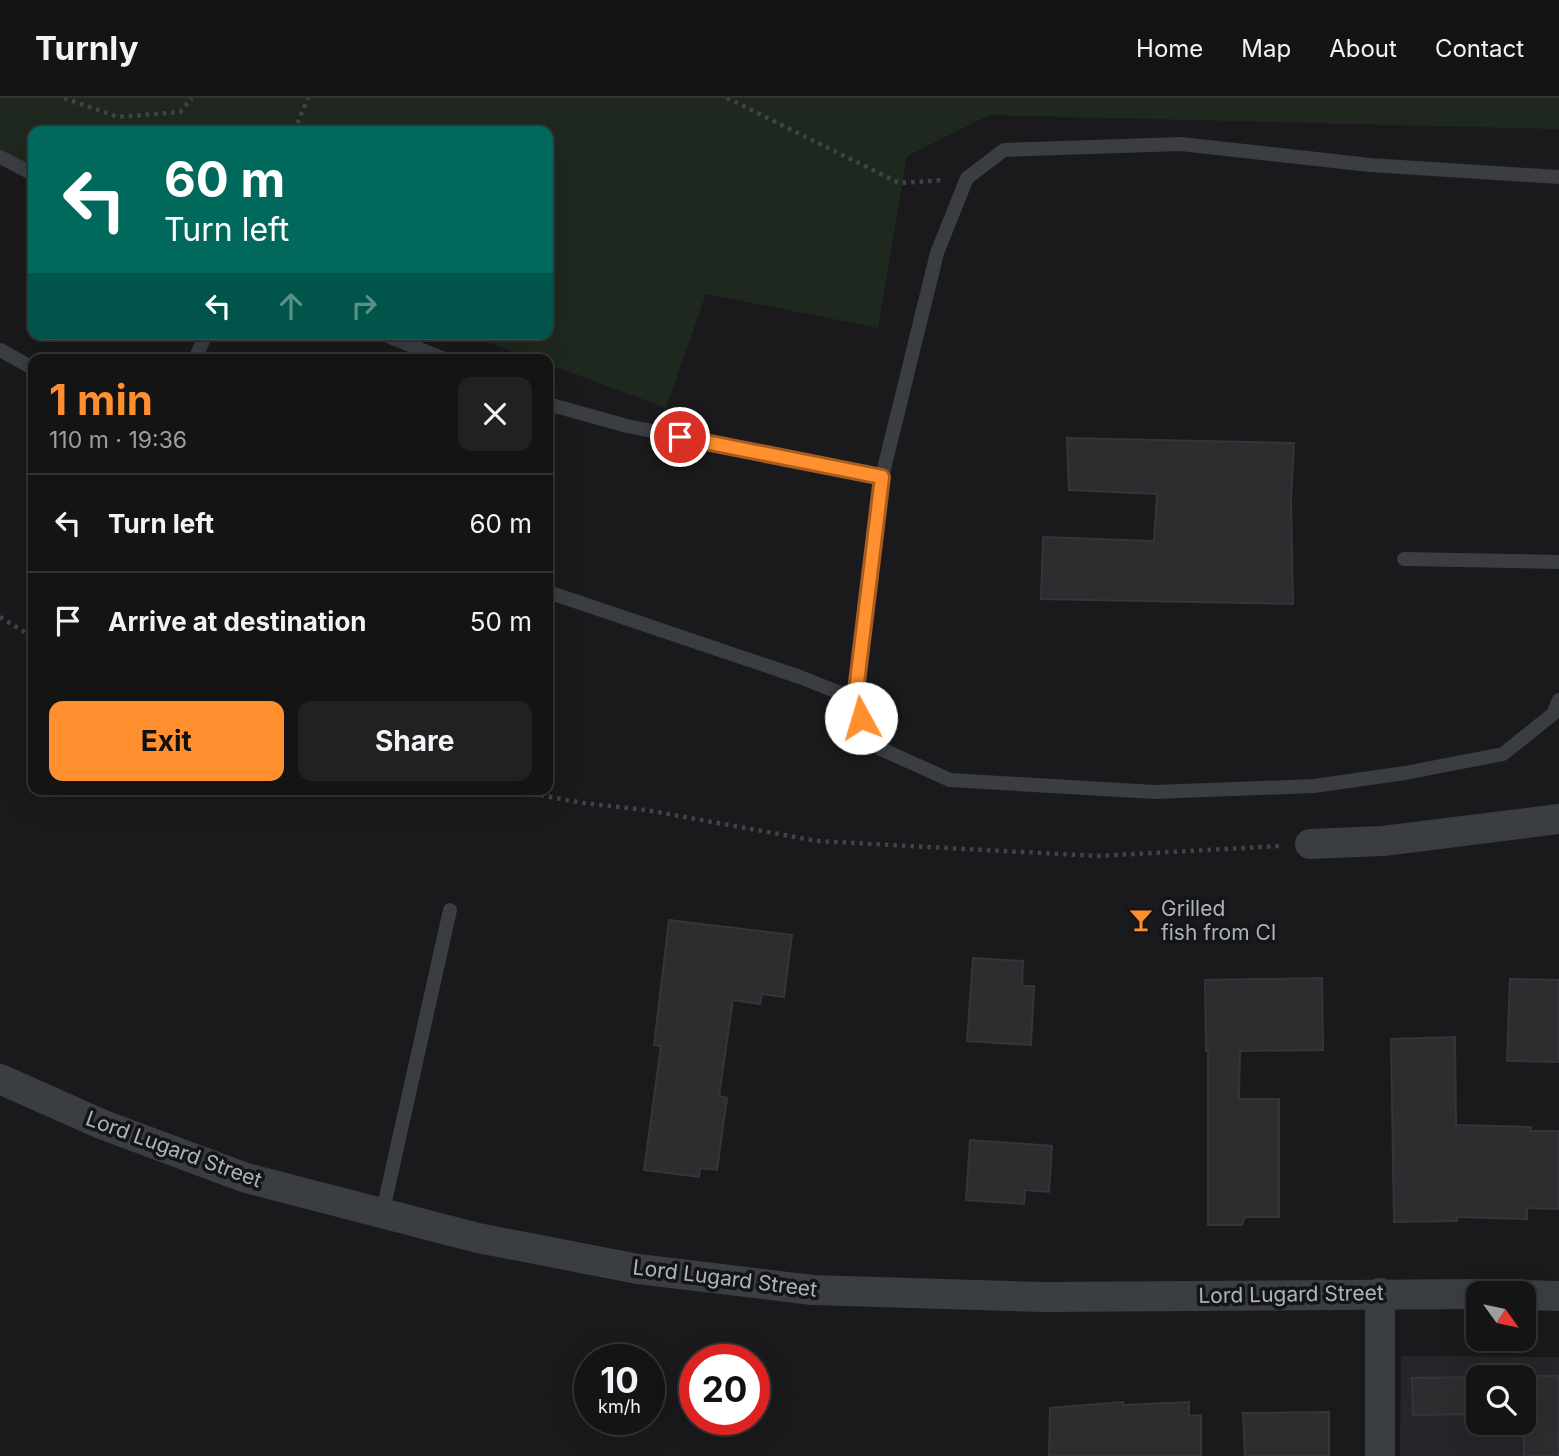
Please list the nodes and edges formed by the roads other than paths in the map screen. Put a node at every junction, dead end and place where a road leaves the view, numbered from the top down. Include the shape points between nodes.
1 (0, 158) edge
2 (28, 172) edge
3 (1559, 177) edge
4 (398, 340) edge
5 (0, 350) edge
6 (432, 354) edge
7 (28, 365) edge
8 (553, 405) edge
9 (882, 477) junction
10 (1404, 559) dead end
11 (1559, 562) edge
12 (553, 594) edge
13 (855, 699) junction
14 (1559, 700) edge
15 (1559, 819) edge
16 (1310, 844) road end
17 (450, 910) dead end
18 (0, 1079) edge
19 (383, 1215) junction
20 (1380, 1293) junction
21 (1466, 1294) edge
22 (1536, 1295) edge
23 (1559, 1296) edge
24 (1380, 1456) edge

1 - 2 lane
3 - 9 lane via 1370,165 1181,144 1004,150 967,178 937,253
4 - 6 lane
5 - 7 lane
8 - 9 lane via 627,426
9 - 13 lane
10 - 11 lane
12 - 13 lane
13 - 14 lane via 866,738 950,780 1154,792 1314,786 1503,754 1553,714
15 - 16 street via 1382,841
17 - 19 lane
18 - 19 street, Lord Lugard Street via 101,1124 246,1178
19 - 20 street, Lord Lugard Street via 638,1269 812,1290 1043,1297
20 - 21 street, Lord Lugard Street
20 - 24 street
22 - 23 street

